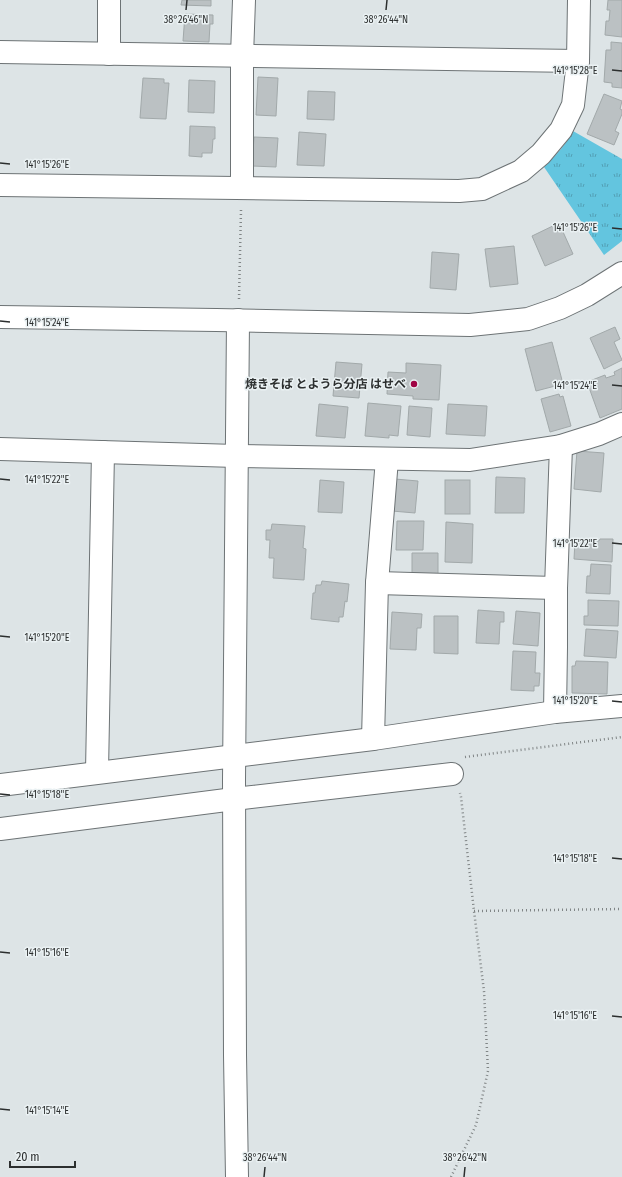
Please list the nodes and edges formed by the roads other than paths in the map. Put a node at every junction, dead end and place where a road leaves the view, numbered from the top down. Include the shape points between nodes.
1 (109, 0) edge
2 (244, 0) edge
3 (579, 0) edge
4 (0, 52) edge
5 (109, 54) junction
6 (242, 56) junction
7 (578, 61) junction
8 (0, 185) edge
9 (242, 188) junction
10 (622, 273) edge
11 (0, 317) edge
12 (238, 320) junction
13 (622, 424) edge
14 (561, 446) junction
15 (0, 450) edge
16 (103, 452) junction
17 (236, 456) junction
18 (387, 459) junction
19 (377, 583) junction
20 (556, 588) junction
21 (622, 706) edge
22 (555, 712) junction
23 (373, 739) junction
24 (234, 756) junction
25 (97, 772) junction
26 (452, 774) road end
27 (0, 785) edge
28 (234, 799) junction
29 (0, 829) edge
30 (237, 1177) edge

1 - 5 street
2 - 6 street
3 - 7 street
4 - 5 street
5 - 6 street
6 - 7 street
6 - 9 street
7 - 9 street via 573,105 561,130 541,154 521,171 482,190
8 - 9 street
10 - 12 street via 587,295 528,319 470,325
11 - 12 street
12 - 17 street
13 - 14 street
14 - 18 street via 470,460
14 - 20 street
15 - 16 street
16 - 17 street
16 - 25 street
17 - 18 street
17 - 24 street
18 - 19 street
19 - 20 street
19 - 23 street
20 - 22 street
21 - 22 street
22 - 23 street
23 - 24 street
24 - 25 street
24 - 28 street
25 - 27 street
26 - 28 street
28 - 29 street
28 - 30 street

